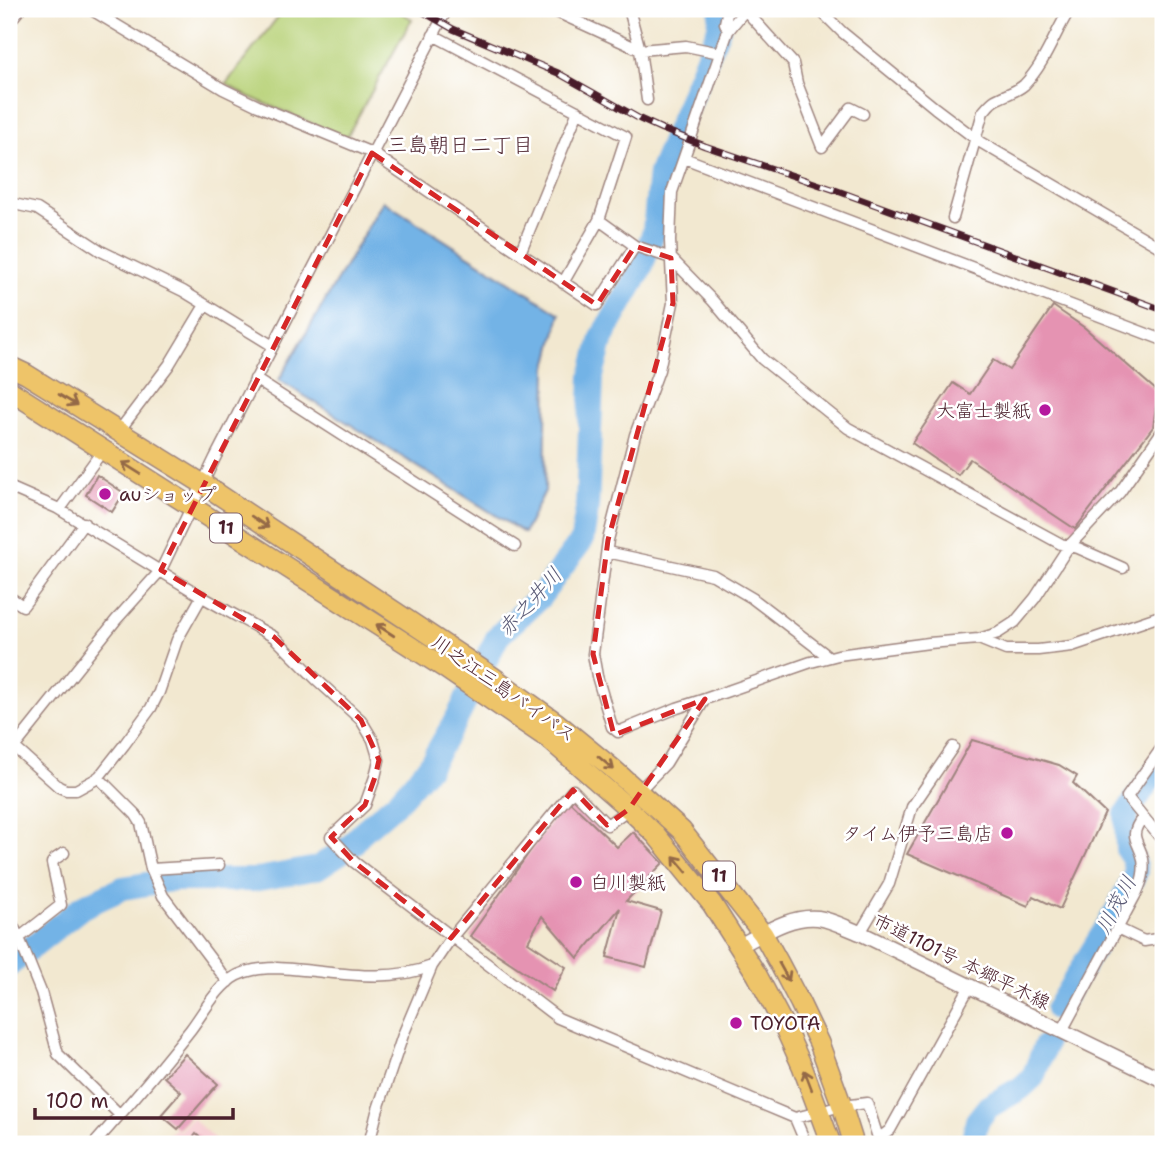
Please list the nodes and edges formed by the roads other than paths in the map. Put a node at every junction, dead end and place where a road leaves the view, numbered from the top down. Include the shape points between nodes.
1 (20, 9) edge
2 (90, 9) edge
3 (447, 9) edge
4 (550, 9) edge
5 (629, 9) edge
6 (728, 9) edge
7 (746, 9) edge
8 (819, 9) edge
9 (1070, 9) edge
10 (9, 20) edge
11 (728, 32) junction
12 (433, 35) junction
13 (640, 50) junction
14 (717, 52) junction
15 (647, 100) dead end
16 (578, 111) junction
17 (863, 114) dead end
18 (975, 136) junction
19 (372, 153) junction
20 (684, 158) junction
21 (9, 203) edge
22 (953, 218) dead end
23 (599, 220) junction
24 (638, 247) junction
25 (1163, 248) edge
26 (520, 253) junction
27 (671, 258) junction
28 (563, 282) junction
29 (205, 305) junction
30 (1163, 340) edge
31 (273, 346) junction
32 (9, 366) edge
33 (255, 379) junction
34 (9, 390) edge
35 (1163, 429) edge
36 (119, 431) junction
37 (103, 450) junction
38 (203, 484) junction
39 (9, 487) edge
40 (192, 507) junction
41 (60, 509) junction
42 (84, 523) junction
43 (515, 546) dead end
44 (1069, 546) junction
45 (607, 552) junction
46 (1123, 568) dead end
47 (160, 570) junction
48 (39, 584) junction
49 (50, 592) dead end
50 (202, 596) junction
51 (9, 597) edge
52 (1163, 615) edge
53 (979, 639) junction
54 (829, 657) junction
55 (705, 699) junction
56 (1163, 746) edge
57 (953, 747) dead end
58 (11, 750) edge
59 (98, 777) junction
60 (638, 790) junction
61 (629, 809) junction
62 (1140, 814) junction
63 (1163, 841) edge
64 (64, 853) dead end
65 (219, 865) dead end
66 (151, 869) junction
67 (9, 918) edge
68 (1116, 928) junction
69 (860, 933) junction
70 (763, 934) junction
71 (451, 938) junction
72 (1163, 938) edge
73 (19, 939) junction
74 (739, 946) junction
75 (432, 966) junction
76 (228, 982) junction
77 (970, 986) junction
78 (1062, 1031) junction
79 (1163, 1080) edge
80 (842, 1106) junction
81 (820, 1112) junction
82 (120, 1115) junction
83 (795, 1118) junction
84 (879, 1142) edge
85 (94, 1144) edge
86 (369, 1144) edge
87 (806, 1144) edge
88 (831, 1144) edge
89 (854, 1144) edge

1 - 10 street
2 - 19 street via 223,89
3 - 12 street
4 - 13 street
5 - 13 street
6 - 11 street
7 - 11 street
7 - 17 street via 793,63 822,147 851,108
8 - 18 street via 935,108
9 - 18 street via 1037,69 1021,87 992,102 983,112
11 - 14 street
12 - 16 street
12 - 19 street
13 - 14 street via 686,47
13 - 15 street
14 - 20 street
16 - 23 street via 626,136
16 - 26 street
18 - 22 street
18 - 25 street
19 - 26 street
19 - 31 street
20 - 27 street via 672,192
20 - 30 street
21 - 29 street via 37,209 101,251
23 - 24 street
23 - 28 street
24 - 27 street
24 - 28 street via 597,305
26 - 28 street
27 - 44 street via 762,359 848,428
27 - 45 street via 673,303 659,370 635,435
29 - 31 street
29 - 36 street via 169,365
31 - 33 street
32 -> 36 highway, 川之江三島バイパス / 11
33 - 38 street
33 - 43 street
34 - 37 highway, 川之江三島バイパス / 11
35 - 44 street via 1120,492
36 - 38 highway, 川之江三島バイパス / 11
40 -> 37 highway, 川之江三島バイパス / 11
37 - 41 street
38 - 40 street
38 -> 60 highway, 川之江三島バイパス / 11 via 493,677
39 - 41 street
40 - 47 street
61 -> 40 highway, 川之江三島バイパス / 11 via 550,740
41 - 42 street
42 - 47 street
42 - 48 street
44 - 46 street
44 - 53 street via 1016,622
45 - 54 street via 713,575 752,598
45 - 55 street via 593,654 612,727 618,733
47 - 50 street
47 - 58 street
48 - 49 street
48 - 51 street via 23,606
50 - 59 street via 177,640 150,708
50 - 71 street via 274,637 361,720 379,760 376,777 365,805 331,837 354,862
52 - 53 street via 1072,646 1006,650
53 - 54 street
54 - 55 street
55 - 60 street via 666,763
56 - 62 street via 1127,797
57 - 69 street via 912,807 889,884
58 - 59 street via 66,790 76,790
59 - 66 street via 141,823
60 - 61 street
60 - 70 highway, 川之江三島バイパス / 11 via 682,831
61 - 71 street via 607,825 573,790
74 -> 61 highway, 川之江三島バイパス / 11 via 689,874
62 - 63 street
62 - 68 street via 1135,841 1142,856 1143,878
64 - 73 street via 52,863 61,905
65 - 66 street
66 - 76 street via 160,891
67 - 73 street
68 - 72 street via 1144,941
68 - 78 street
69 - 70 street, 市道1101号 本郷平木線 via 819,918 788,922
69 - 77 street, 市道1101号 本郷平木線
70 - 74 street, 市道1101号 本郷平木線
70 -> 80 highway, 川之江三島バイパス / 11 via 820,1043
71 - 75 street
71 - 83 street via 558,1018
73 - 82 street via 41,992 58,1055
81 -> 74 highway, 川之江三島バイパス / 11 via 783,1024
75 - 76 street via 414,973 366,975 260,968
75 - 86 street via 403,1035
76 - 82 street
77 - 78 street, 市道1101号 本郷平木線
77 - 84 street
78 - 79 street, 市道1101号 本郷平木線
80 - 81 street
80 - 84 street via 867,1103
80 - 89 highway, 川之江三島バイパス / 11
81 - 83 street
81 - 88 highway, 川之江三島バイパス / 11
82 - 85 street
83 - 87 street

